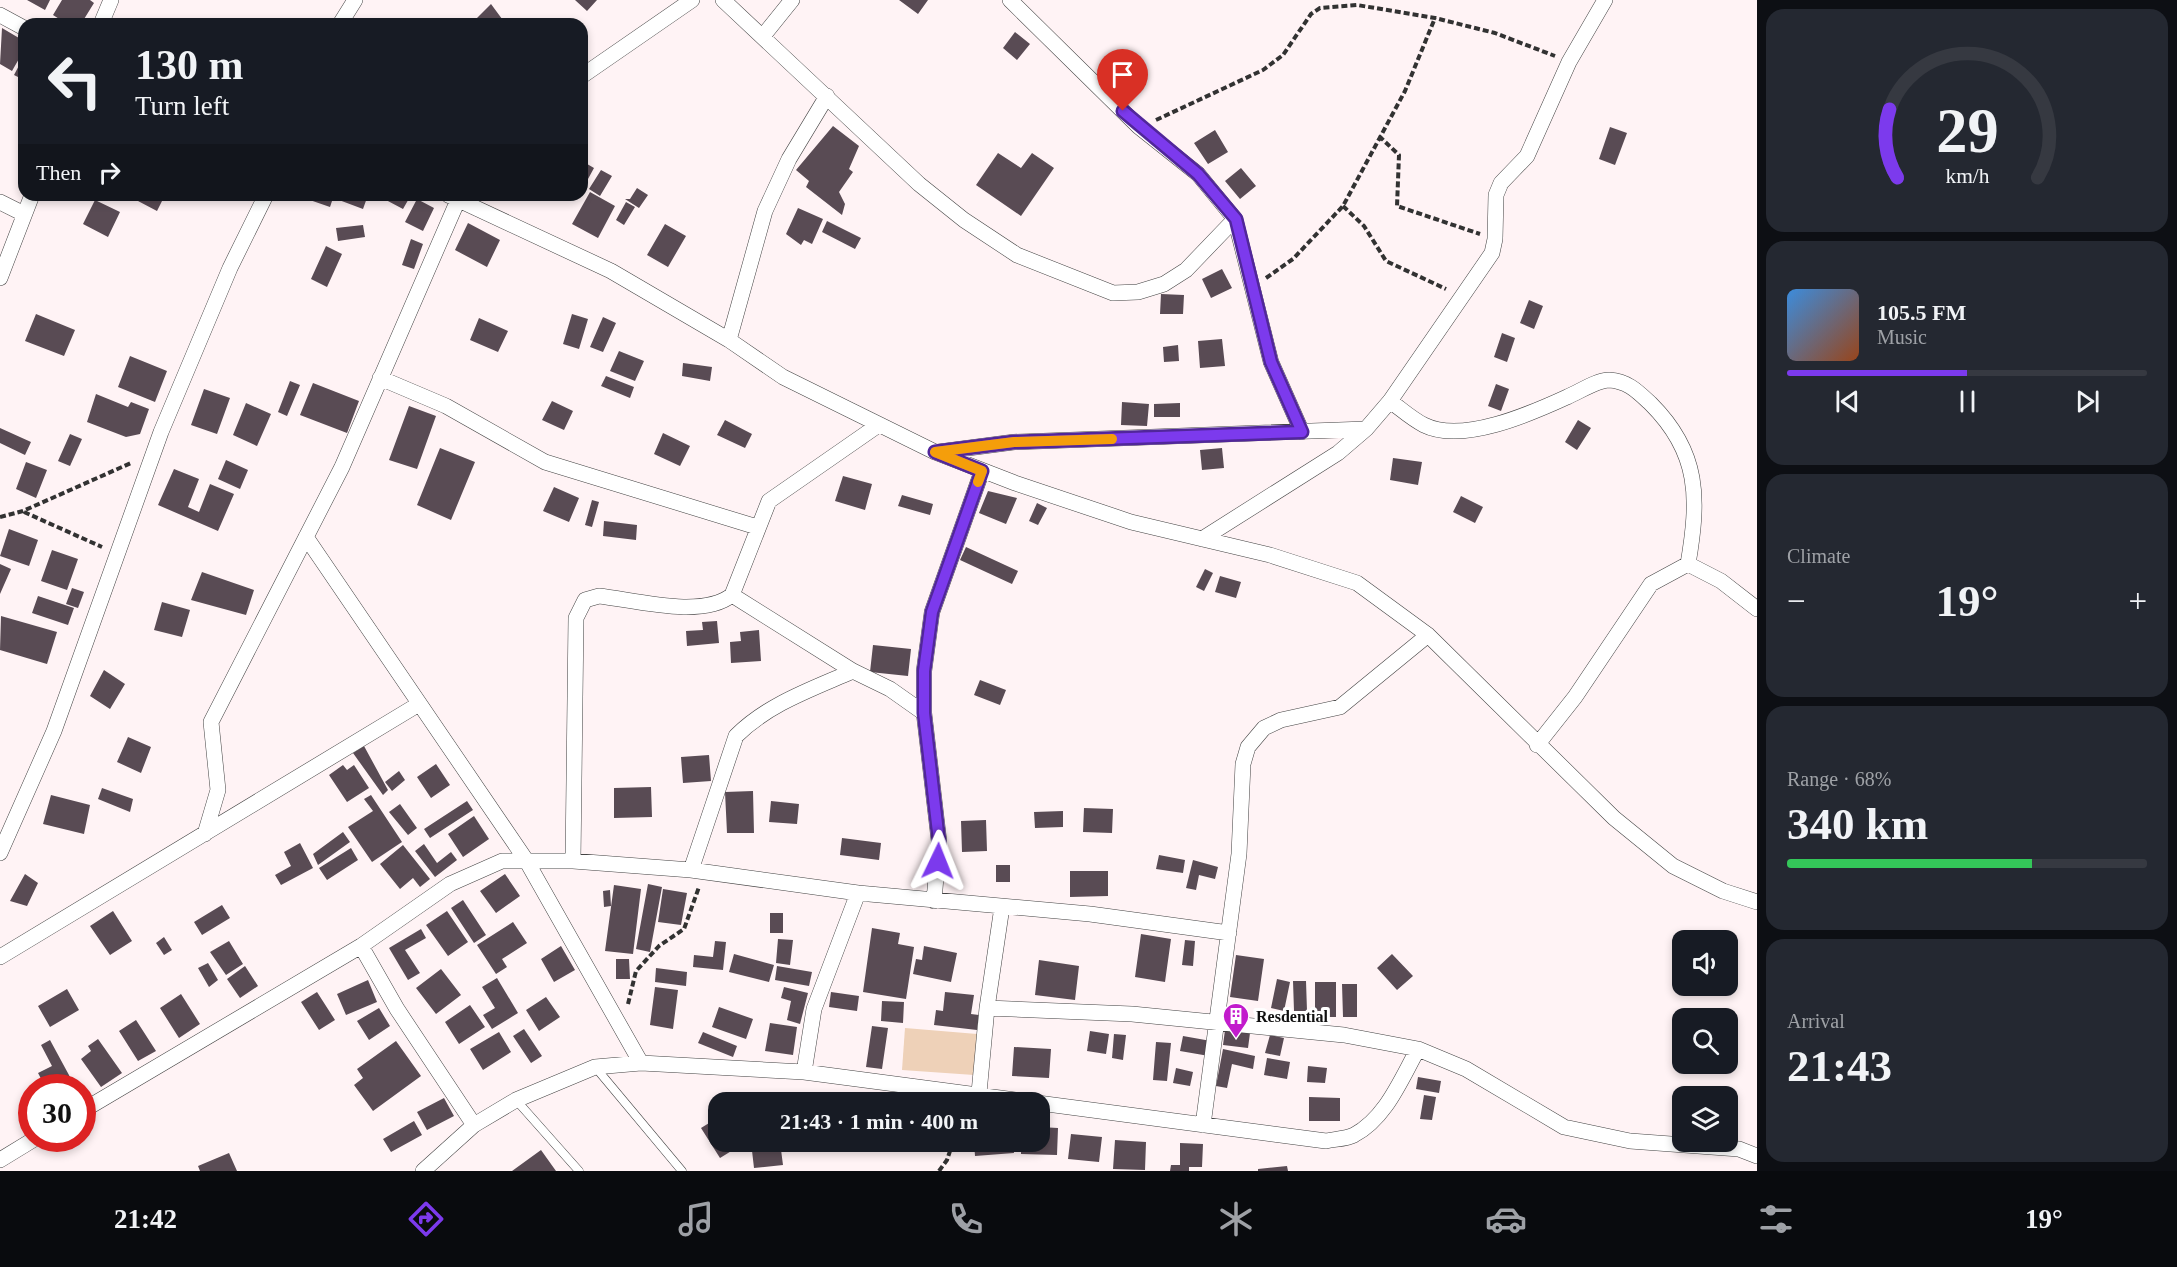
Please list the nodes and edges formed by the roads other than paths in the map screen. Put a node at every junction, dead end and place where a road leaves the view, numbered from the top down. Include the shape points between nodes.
1 (111, 0) edge
2 (355, 0) edge
3 (692, 0) edge
4 (723, 0) edge
5 (792, 0) edge
6 (1010, 0) edge
7 (1605, 0) edge
8 (0, 15) edge
9 (104, 18) edge
10 (344, 18) edge
11 (18, 25) edge
12 (763, 36) junction
13 (588, 72) edge
14 (827, 96) junction
15 (29, 201) edge
16 (263, 201) edge
17 (460, 201) edge
18 (467, 201) edge
19 (0, 202) edge
20 (24, 214) junction
21 (1236, 219) junction
22 (0, 278) edge
23 (729, 340) junction
24 (380, 378) junction
25 (1390, 401) junction
26 (877, 426) junction
27 (1366, 429) junction
28 (1302, 432) junction
29 (935, 452) junction
30 (982, 471) junction
31 (757, 527) junction
32 (306, 537) junction
33 (1202, 538) junction
34 (1688, 564) junction
35 (732, 595) junction
36 (1757, 609) edge
37 (1428, 635) junction
38 (853, 671) junction
39 (419, 704) junction
40 (924, 713) junction
41 (1536, 745) junction
42 (205, 834) junction
43 (0, 853) edge
44 (526, 860) junction
45 (573, 861) junction
46 (696, 871) junction
47 (858, 893) junction
48 (934, 901) junction
49 (1757, 902) edge
50 (1002, 907) junction
51 (1229, 933) junction
52 (361, 946) junction
53 (0, 957) edge
54 (987, 1008) junction
55 (1218, 1024) junction
56 (1418, 1049) junction
57 (640, 1063) junction
58 (595, 1067) junction
59 (804, 1072) junction
60 (971, 1092) edge
61 (979, 1092) edge
62 (516, 1100) junction
63 (96, 1103) edge
64 (1050, 1103) edge
65 (474, 1125) junction
66 (1203, 1125) junction
67 (18, 1150) edge
68 (1757, 1156) edge
69 (0, 1161) edge
70 (5, 1171) edge
71 (423, 1171) edge
72 (579, 1171) edge
73 (682, 1171) edge

1 - 9 street
2 - 10 street
3 - 13 street
4 - 12 street
5 - 12 street
6 - 21 street via 1139,127 1198,174
7 - 25 street via 1569,62 1527,156 1501,183 1496,195 1492,253
8 - 11 street
12 - 14 street
14 - 21 street via 919,184 964,220 1017,255 1113,293 1138,292 1164,284 1186,270
14 - 23 street via 789,159 765,212
15 - 20 street
16 - 43 street via 230,268 161,432 54,731
17 - 24 street
18 - 23 street via 612,272
19 - 20 street
20 - 22 street
21 - 28 street via 1271,362
23 - 26 street via 783,377
24 - 31 street via 446,406 546,462
24 - 32 street via 342,467
25 - 27 street
25 - 34 street via 1425,425 1457,433 1529,414 1607,380 1631,385 1669,422 1687,453 1694,486 1694,533
26 - 29 street
26 - 31 street via 769,501
27 - 28 street
27 - 33 street via 1338,453
28 - 29 street via 1014,442
29 - 30 street
30 - 33 street via 1131,522
30 - 40 street via 932,612 924,671
31 - 35 street
32 - 39 street
32 - 42 street via 211,722 218,790
33 - 37 street via 1357,582
34 - 36 street via 1721,581
34 - 41 street via 1651,584 1575,697
35 - 38 street
35 - 45 street via 722,603 692,608 599,596 585,600 576,618
37 - 41 street
37 - 51 street via 1340,707 1281,720 1264,728 1248,747 1243,764 1239,854
38 - 40 street via 890,689
38 - 46 street via 788,699 736,736
39 - 42 street
39 - 44 street
40 - 48 street via 939,841
41 - 49 street via 1614,818 1673,866 1723,891
42 - 53 street
44 - 45 street
44 - 52 street via 502,861 450,884
44 - 57 street
45 - 46 street
46 - 47 street
47 - 48 street
47 - 59 street via 814,1009
48 - 50 street
50 - 51 street via 1090,914
50 - 54 street
51 - 55 street
52 - 63 street
52 - 65 street via 397,1009
54 - 55 street via 1132,1014
54 - 61 street
55 - 56 street via 1344,1035
55 - 66 street
56 - 66 street via 1392,1096 1371,1123 1352,1136 1326,1141
56 - 68 street via 1466,1069 1564,1127 1630,1141 1739,1149
57 - 58 street
57 - 59 street
58 - 62 street
58 - 73 lane
59 - 60 street
62 - 65 street
62 - 72 lane
64 - 66 street
65 - 71 street
67 - 69 street
69 - 70 street

